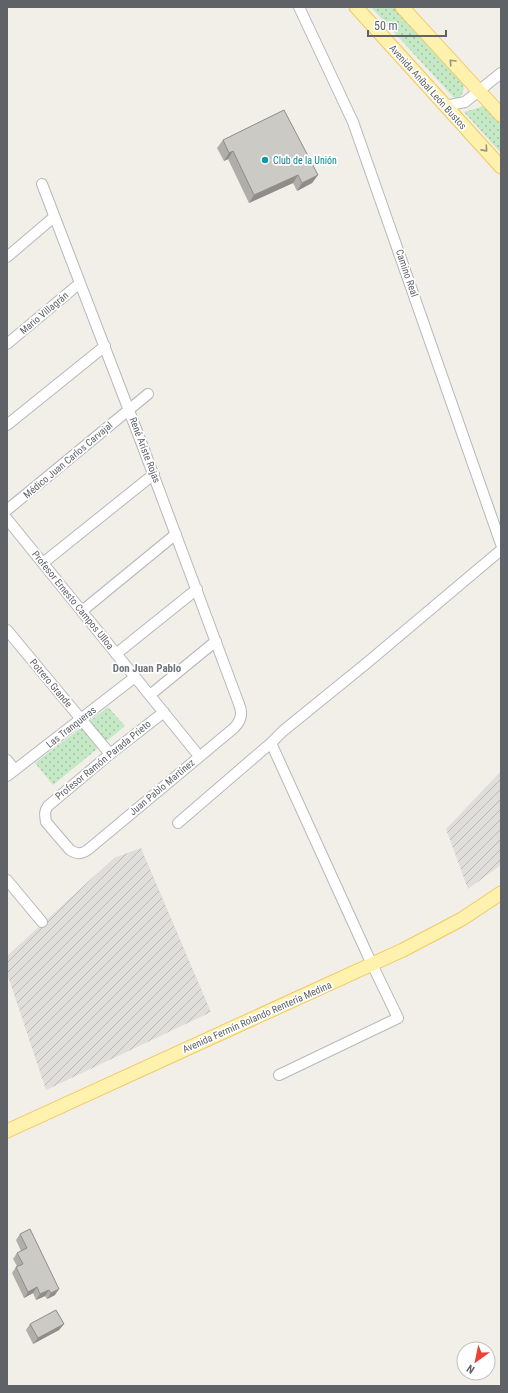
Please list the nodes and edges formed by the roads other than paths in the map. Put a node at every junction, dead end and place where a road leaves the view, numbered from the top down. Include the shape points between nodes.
1 (299, 7) edge
2 (356, 7) edge
3 (402, 7) edge
4 (501, 73) edge
5 (479, 90) junction
6 (445, 106) junction
7 (501, 115) edge
8 (501, 167) edge
9 (42, 184) dead end
10 (54, 217) junction
11 (7, 257) edge
12 (80, 283) junction
13 (7, 344) edge
14 (105, 346) junction
15 (148, 394) dead end
16 (129, 409) junction
17 (7, 425) edge
18 (154, 474) junction
19 (7, 510) edge
20 (7, 519) edge
21 (176, 534) junction
22 (501, 544) edge
23 (501, 550) edge
24 (43, 563) junction
25 (197, 589) junction
26 (82, 611) junction
27 (7, 630) edge
28 (216, 642) junction
29 (116, 654) junction
30 (135, 677) junction
31 (150, 695) junction
32 (164, 712) junction
33 (241, 717) joint
34 (81, 719) junction
35 (272, 743) junction
36 (110, 754) junction
37 (199, 756) junction
38 (7, 760) edge
39 (11, 773) edge
40 (178, 823) dead end
41 (80, 854) joint
42 (7, 880) edge
43 (501, 893) edge
44 (42, 922) dead end
45 (372, 964) junction
46 (279, 1075) dead end
47 (7, 1131) edge

1 - 22 street, Camino Real via 353,122
2 - 6 main road, Avenida Aníbal León Bustos
5 -> 3 main road
4 - 5 street
5 - 6 street via 464,102
5 - 7 main road
6 -> 8 main road, Avenida Aníbal León Bustos
9 - 10 street, René Ariste Rojas
10 - 11 street
10 - 12 street, René Ariste Rojas
12 - 13 street, Mario Villagrán
12 - 14 street, René Ariste Rojas
14 - 16 street, René Ariste Rojas
14 - 17 street
15 - 16 street, Médico Juan Carlos Carvajal
16 - 18 street, René Ariste Rojas
16 - 19 street, Médico Juan Carlos Carvajal
18 - 21 street, René Ariste Rojas
18 - 24 street
20 - 24 street, Profesor Ernesto Campos Ulloa
21 - 25 street, René Ariste Rojas
21 - 26 street
23 - 35 street via 283,731
24 - 26 street, Profesor Ernesto Campos Ulloa
25 - 28 street, René Ariste Rojas
25 - 29 street
26 - 29 street, Profesor Ernesto Campos Ulloa
27 - 34 street, Potrero Grande
28 - 31 street
28 - 33 street, René Ariste Rojas via 240,704
29 - 30 street, Profesor Ernesto Campos Ulloa
30 - 31 street, Profesor Ernesto Campos Ulloa
30 - 34 street, Las Tranqueras
31 - 32 street, Profesor Ernesto Campos Ulloa
32 - 36 street, Profesor Ramón Parada Prieto
32 - 37 street, Profesor Ernesto Campos Ulloa
33 - 37 street, Juan Pablo Martínez via 234,728
34 - 36 street, Potrero Grande
34 - 39 street, Las Tranqueras
35 - 40 street
35 - 45 street
36 - 41 street, Profesor Ramón Parada Prieto via 51,802 45,810 46,822 70,850
37 - 41 street, Juan Pablo Martínez
38 - 39 street
42 - 44 street
43 - 45 main road, Avenida Fermín Rolando Rentería Medina via 433,935
45 - 46 street via 398,1018
45 - 47 main road, Avenida Fermín Rolando Rentería Medina

